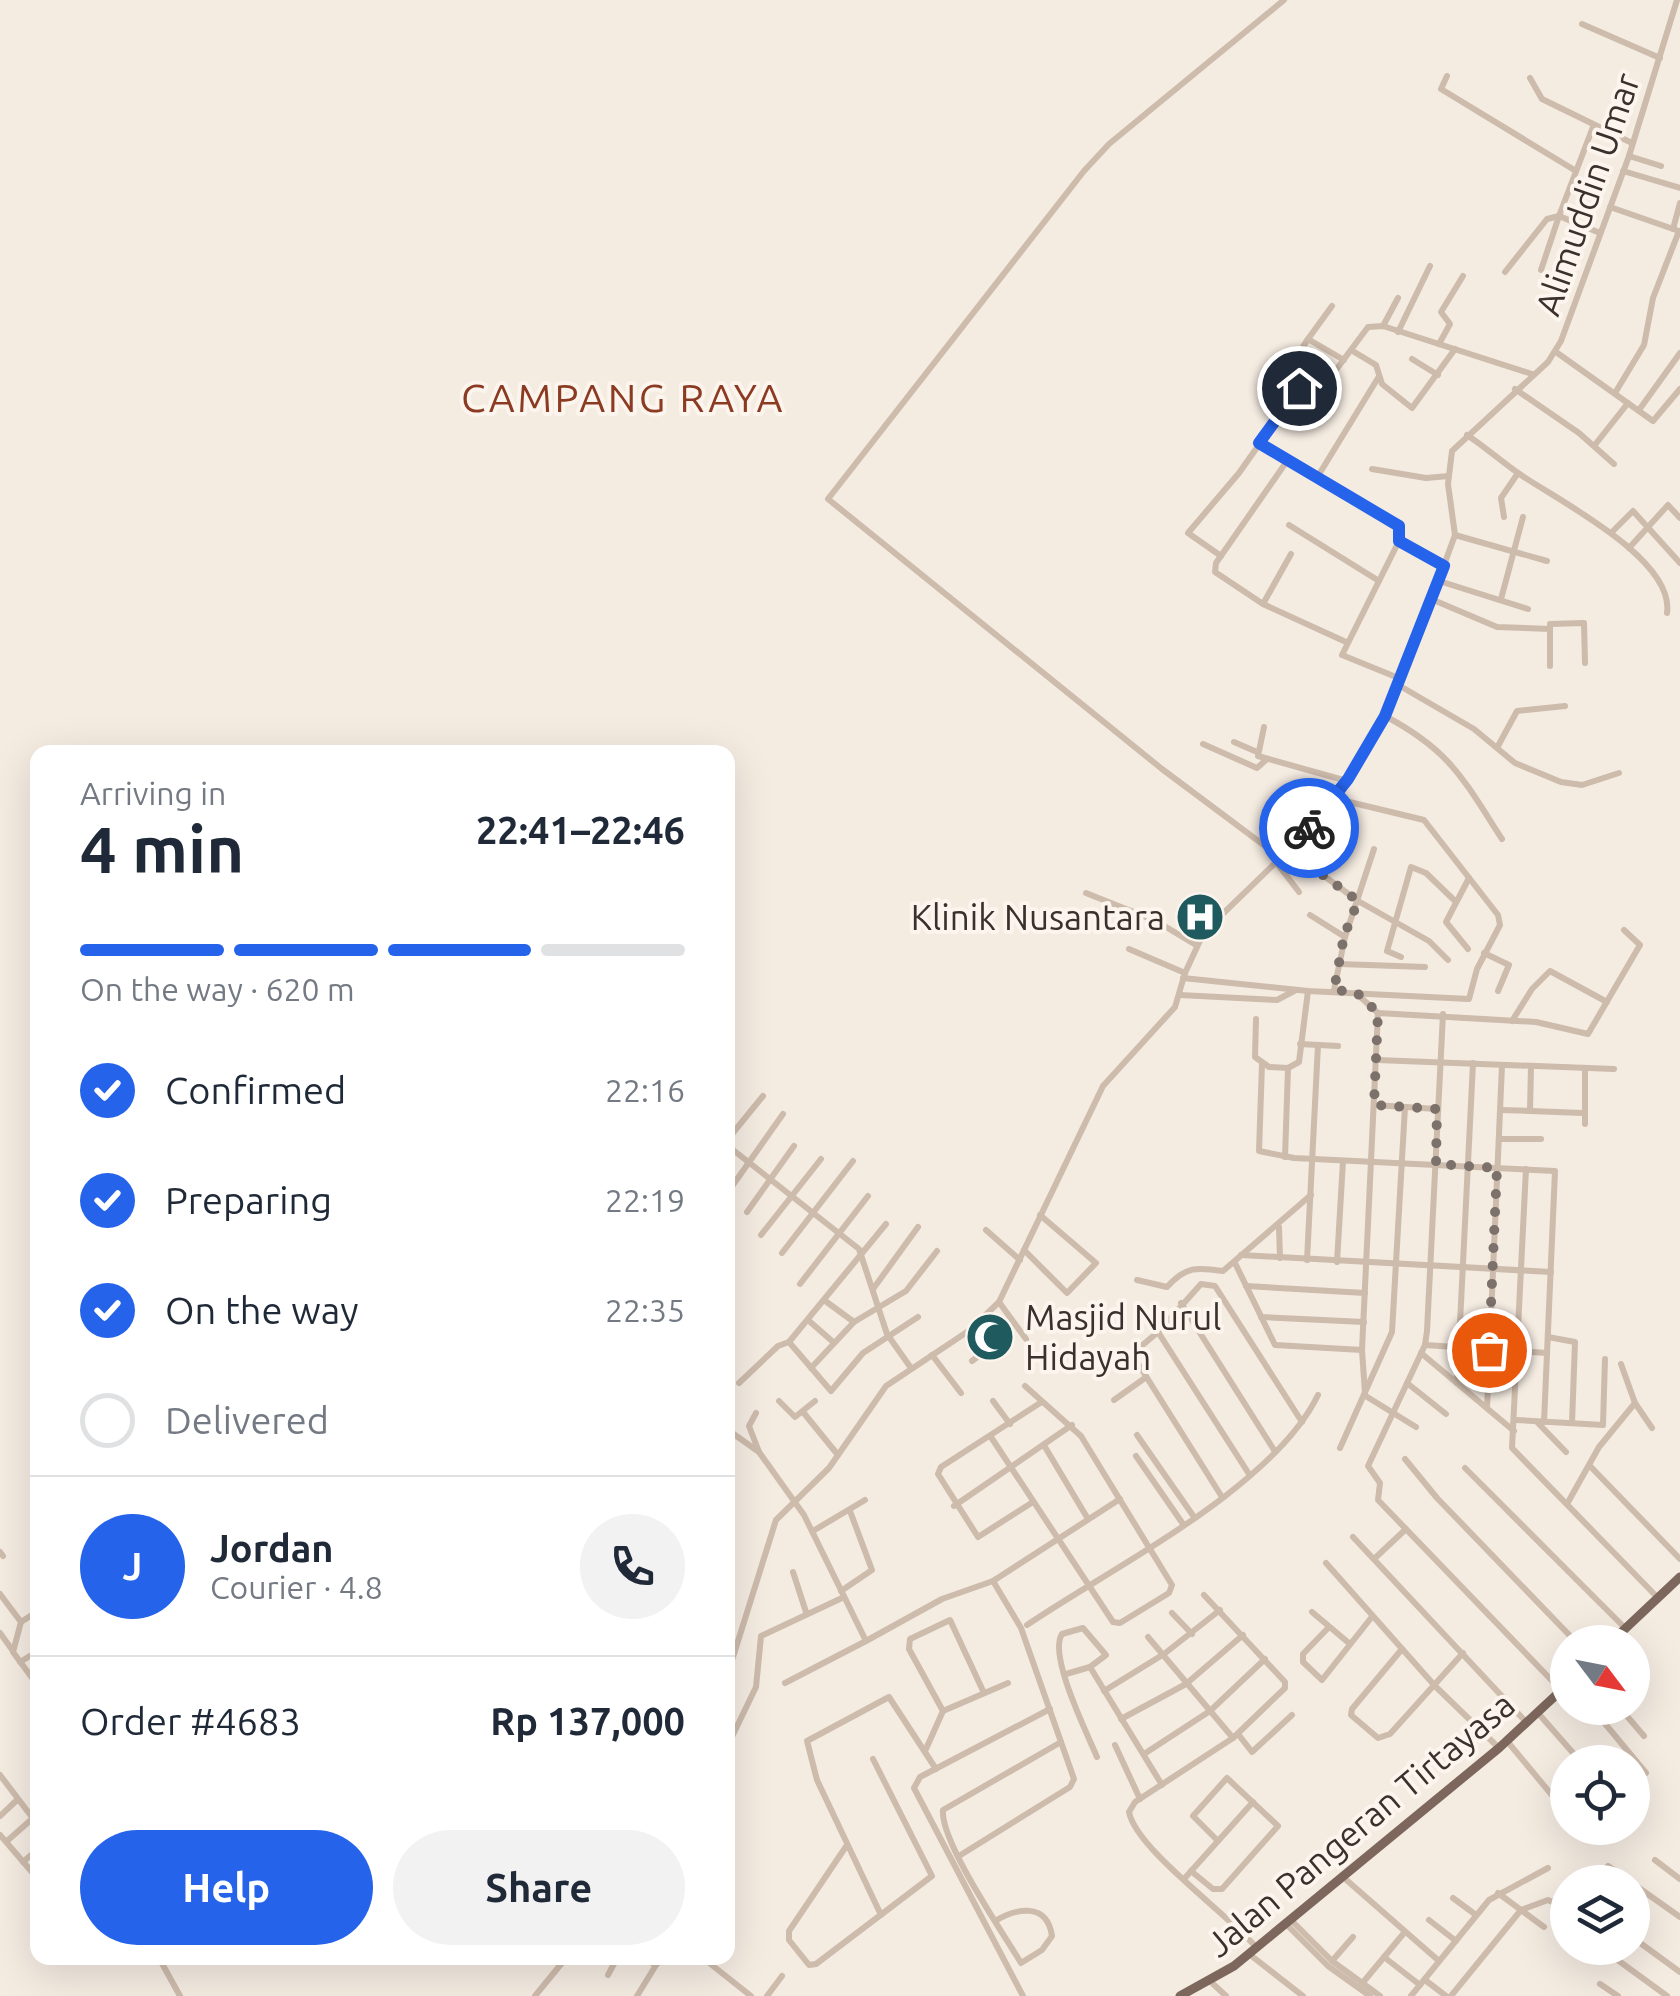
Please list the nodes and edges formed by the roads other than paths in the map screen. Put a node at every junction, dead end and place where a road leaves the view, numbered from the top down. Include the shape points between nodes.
1 (1284, 0) edge
2 (1677, 0) edge
3 (1582, 24) dead end
4 (1660, 58) junction
5 (1447, 76) dead end
6 (1530, 78) dead end
7 (1593, 127) junction
8 (1632, 143) junction
9 (1628, 156) junction
10 (1661, 166) dead end
11 (1623, 171) junction
12 (1576, 172) junction
13 (1680, 188) edge
14 (1680, 204) edge
15 (1610, 206) junction
16 (1558, 216) junction
17 (1678, 230) edge
18 (1600, 233) junction
19 (1430, 266) dead end
20 (1541, 270) dead end
21 (1505, 272) dead end
22 (1463, 276) dead end
23 (1398, 298) dead end
24 (1332, 306) dead end
25 (1382, 326) junction
26 (1398, 332) junction
27 (1308, 339) junction
28 (1439, 344) junction
29 (1455, 349) junction
30 (1351, 350) junction
31 (1556, 352) junction
32 (1680, 352) edge
33 (1412, 359) dead end
34 (1344, 360) junction
35 (1534, 374) junction
36 (1438, 375) junction
37 (1378, 378) junction
38 (1327, 382) junction
39 (1515, 389) junction
40 (1680, 389) edge
41 (1614, 392) junction
42 (1672, 400) junction
43 (1628, 403) junction
44 (1680, 407) edge
45 (1638, 410) junction
46 (1467, 435) junction
47 (1259, 443) junction
48 (1594, 446) junction
49 (1287, 461) junction
50 (1614, 464) dead end
51 (1372, 469) dead end
52 (1518, 473) junction
53 (1318, 476) junction
54 (1449, 476) junction
55 (1504, 516) dead end
56 (1523, 517) dead end
57 (1680, 518) edge
58 (1289, 525) dead end
59 (1650, 529) junction
60 (1612, 532) junction
61 (1456, 535) junction
62 (1399, 541) junction
63 (1630, 548) junction
64 (1514, 551) junction
65 (1291, 554) dead end
66 (1221, 556) junction
67 (1547, 562) dead end
68 (1680, 562) edge
69 (1444, 566) junction
70 (1378, 581) junction
71 (1439, 581) junction
72 (1431, 599) junction
73 (1501, 599) junction
74 (1264, 604) junction
75 (1528, 609) dead end
76 (1667, 614) dead end
77 (1550, 629) junction
78 (1346, 642) junction
79 (1585, 663) dead end
80 (1550, 666) dead end
81 (1401, 682) junction
82 (1566, 706) dead end
83 (1385, 716) junction
84 (1264, 728) dead end
85 (1234, 742) dead end
86 (1202, 744) dead end
87 (1498, 746) junction
88 (1257, 752) junction
89 (1267, 759) junction
90 (1619, 773) dead end
91 (1346, 781) junction
92 (1333, 798) junction
93 (1502, 839) dead end
94 (1289, 850) junction
95 (1374, 850) dead end
96 (1278, 860) junction
97 (1469, 878) junction
98 (1298, 892) dead end
99 (1086, 893) dead end
100 (1454, 900) junction
101 (1358, 901) junction
102 (1310, 915) dead end
103 (1396, 923) junction
104 (1624, 930) dead end
105 (1344, 936) junction
106 (1196, 944) junction
107 (1128, 949) dead end
108 (1468, 949) dead end
109 (1484, 953) junction
110 (1402, 957) dead end
111 (1448, 960) dead end
112 (1339, 964) junction
113 (1425, 967) dead end
114 (1184, 975) junction
115 (1297, 990) junction
116 (1334, 990) junction
117 (1308, 991) junction
118 (1498, 991) dead end
119 (1356, 992) junction
120 (1180, 995) junction
121 (1608, 1002) junction
122 (1378, 1013) junction
123 (1443, 1014) junction
124 (1256, 1019) dead end
125 (1512, 1021) junction
126 (1300, 1044) junction
127 (1318, 1045) junction
128 (1338, 1046) dead end
129 (1377, 1060) junction
130 (1439, 1062) junction
131 (1262, 1064) junction
132 (1473, 1064) junction
133 (1502, 1064) junction
134 (1531, 1066) junction
135 (1288, 1068) junction
136 (1585, 1068) junction
137 (1614, 1069) dead end
138 (763, 1096) dead end
139 (1374, 1105) junction
140 (1405, 1107) junction
141 (1437, 1109) junction
142 (1501, 1110) junction
143 (1530, 1110) junction
144 (1583, 1113) junction
145 (783, 1114) dead end
146 (1585, 1124) dead end
147 (735, 1133) edge
148 (1499, 1138) junction
149 (1541, 1139) dead end
150 (794, 1146) dead end
151 (735, 1148) edge
152 (1286, 1156) junction
153 (821, 1159) dead end
154 (749, 1160) junction
155 (1314, 1160) junction
156 (1342, 1160) junction
157 (854, 1161) dead end
158 (1372, 1162) junction
159 (1401, 1163) junction
160 (1436, 1164) junction
161 (1469, 1166) junction
162 (1497, 1168) junction
163 (1526, 1169) junction
164 (771, 1177) junction
165 (735, 1181) edge
166 (794, 1194) junction
167 (1311, 1195) junction
168 (868, 1196) dead end
169 (747, 1212) dead end
170 (815, 1212) junction
171 (1040, 1215) junction
172 (886, 1224) dead end
173 (1279, 1225) junction
174 (918, 1227) dead end
175 (986, 1230) dead end
176 (840, 1234) junction
177 (761, 1235) dead end
178 (937, 1250) dead end
179 (1024, 1250) junction
180 (782, 1253) dead end
181 (862, 1253) junction
182 (1241, 1255) junction
183 (1280, 1258) junction
184 (1020, 1260) junction
185 (1308, 1260) junction
186 (1337, 1262) junction
187 (1235, 1263) junction
188 (1368, 1263) junction
189 (1396, 1264) junction
190 (1431, 1267) junction
191 (1463, 1267) junction
192 (1492, 1269) junction
193 (1522, 1271) junction
194 (1551, 1272) junction
195 (1137, 1280) dead end
196 (800, 1284) dead end
197 (1244, 1286) junction
198 (873, 1289) junction
199 (1365, 1293) junction
200 (824, 1300) junction
201 (999, 1302) junction
202 (1181, 1303) junction
203 (877, 1308) junction
204 (918, 1317) dead end
205 (1261, 1317) junction
206 (985, 1319) junction
207 (808, 1320) junction
208 (854, 1322) junction
209 (1364, 1322) junction
210 (1158, 1332) junction
211 (887, 1334) junction
212 (1548, 1337) junction
213 (832, 1340) junction
214 (1026, 1340) dead end
215 (789, 1342) junction
216 (1459, 1348) junction
217 (1423, 1349) junction
218 (1362, 1350) junction
219 (1489, 1350) junction
220 (1517, 1352) junction
221 (1546, 1353) junction
222 (932, 1355) junction
223 (1605, 1359) dead end
224 (972, 1362) dead end
225 (1621, 1364) dead end
226 (811, 1368) junction
227 (911, 1368) junction
228 (1145, 1378) junction
229 (739, 1383) dead end
230 (1407, 1383) junction
231 (1458, 1384) junction
232 (1025, 1386) dead end
233 (962, 1394) dead end
234 (1364, 1394) junction
235 (1318, 1395) dead end
236 (1114, 1400) dead end
237 (780, 1401) dead end
238 (815, 1402) dead end
239 (993, 1402) dead end
240 (1040, 1403) junction
241 (1635, 1403) junction
242 (1486, 1408) junction
243 (1392, 1410) junction
244 (803, 1412) junction
245 (756, 1414) dead end
246 (1446, 1414) dead end
247 (1516, 1420) junction
248 (1302, 1422) junction
249 (1541, 1422) junction
250 (1572, 1423) junction
251 (1010, 1424) junction
252 (1073, 1424) junction
253 (1416, 1427) dead end
254 (1652, 1428) dead end
255 (1514, 1431) junction
256 (735, 1435) edge
257 (1137, 1435) dead end
258 (990, 1437) junction
259 (1045, 1447) junction
260 (1340, 1448) dead end
261 (1274, 1450) junction
262 (759, 1452) junction
263 (1566, 1452) dead end
264 (838, 1456) junction
265 (1136, 1456) dead end
266 (1405, 1459) dead end
267 (1590, 1466) junction
268 (1013, 1468) junction
269 (1465, 1468) dead end
270 (1249, 1474) junction
271 (1222, 1496) junction
272 (1120, 1499) junction
273 (865, 1500) dead end
274 (794, 1501) junction
275 (1033, 1502) junction
276 (1566, 1504) junction
277 (954, 1506) junction
278 (850, 1510) junction
279 (1194, 1517) junction
280 (1088, 1519) junction
281 (1183, 1524) junction
282 (1406, 1530) junction
283 (813, 1531) junction
284 (1353, 1538) dead end
285 (1058, 1539) junction
286 (1146, 1548) junction
287 (1374, 1559) junction
288 (1680, 1559) edge
289 (1326, 1563) dead end
290 (793, 1572) dead end
291 (1680, 1577) edge
292 (993, 1582) junction
293 (1086, 1584) junction
294 (0, 1594) edge
295 (842, 1595) junction
296 (1204, 1595) dead end
297 (1658, 1598) junction
298 (1220, 1610) junction
299 (806, 1612) junction
300 (1312, 1612) dead end
301 (1172, 1613) dead end
302 (30, 1616) edge
303 (1371, 1618) junction
304 (20, 1622) junction
305 (1026, 1625) dead end
306 (1560, 1625) edge
307 (1622, 1625) edge
308 (1630, 1625) edge
309 (1329, 1626) junction
310 (1192, 1634) junction
311 (1243, 1635) junction
312 (1, 1636) edge
313 (1148, 1637) dead end
314 (866, 1641) junction
315 (1350, 1644) junction
316 (1402, 1649) junction
317 (13, 1652) junction
318 (735, 1652) edge
319 (1463, 1653) junction
320 (1164, 1654) junction
321 (30, 1656) edge
322 (1265, 1659) junction
323 (20, 1662) junction
324 (1090, 1666) junction
325 (1550, 1673) edge
326 (1066, 1674) junction
327 (30, 1675) edge
328 (1008, 1683) dead end
329 (784, 1684) dead end
330 (1186, 1684) junction
331 (1434, 1686) junction
332 (1104, 1690) junction
333 (984, 1693) junction
334 (1550, 1700) edge
335 (1050, 1709) junction
336 (943, 1711) junction
337 (1210, 1711) junction
338 (1538, 1712) junction
339 (1292, 1715) dead end
340 (1121, 1718) junction
341 (1527, 1723) junction
342 (1606, 1725) edge
343 (1635, 1725) edge
344 (735, 1730) edge
345 (1235, 1736) junction
346 (1644, 1736) dead end
347 (1061, 1742) junction
348 (1503, 1744) junction
349 (1115, 1745) dead end
350 (1566, 1745) edge
351 (1623, 1745) edge
352 (926, 1749) junction
353 (1144, 1754) junction
354 (1097, 1757) dead end
355 (873, 1760) dead end
356 (936, 1770) junction
357 (1, 1779) edge
358 (1162, 1786) junction
359 (1550, 1795) edge
360 (1140, 1799) junction
361 (17, 1800) junction
362 (1253, 1802) junction
363 (0, 1816) edge
364 (30, 1816) edge
365 (30, 1824) edge
366 (3, 1838) edge
367 (1218, 1841) junction
368 (847, 1846) junction
369 (30, 1856) edge
370 (959, 1856) junction
371 (1655, 1860) dead end
372 (23, 1862) junction
373 (1548, 1868) dead end
374 (30, 1870) edge
375 (1191, 1872) junction
376 (1343, 1877) junction
377 (1184, 1879) junction
378 (1680, 1879) edge
379 (1498, 1893) junction
380 (1650, 1896) edge
381 (1453, 1898) dead end
382 (1550, 1901) edge
383 (1521, 1910) junction
384 (881, 1914) junction
385 (1476, 1915) junction
386 (1680, 1917) edge
387 (1429, 1920) dead end
388 (995, 1921) junction
389 (1288, 1922) junction
390 (1544, 1927) dead end
391 (1404, 1932) junction
392 (1353, 1937) dead end
393 (1456, 1941) junction
394 (1650, 1950) edge
395 (1253, 1951) junction
396 (1384, 1957) junction
397 (1440, 1961) junction
398 (1330, 1964) junction
399 (164, 1965) edge
400 (560, 1965) edge
401 (613, 1965) edge
402 (656, 1965) edge
403 (712, 1965) edge
404 (1624, 1965) edge
405 (1680, 1972) edge
406 (608, 1975) dead end
407 (782, 1976) dead end
408 (1211, 1982) junction
409 (1423, 1983) junction
410 (1600, 1984) dead end
411 (1360, 1985) junction
412 (740, 1987) junction
413 (180, 1996) edge
414 (536, 1996) edge
415 (637, 1996) edge
416 (736, 1996) edge
417 (751, 1996) edge
418 (767, 1996) edge
419 (1023, 1996) edge
420 (1180, 1996) edge
421 (1226, 1996) edge
422 (1303, 1996) edge
423 (1370, 1996) edge
424 (1380, 1996) edge
425 (1411, 1996) edge
426 (1449, 1996) edge
427 (1618, 1996) edge
428 (1666, 1996) edge

1 - 96 street via 1084,171 828,499
2 - 4 street, Alimuddin Umar
3 - 4 street
4 - 8 street, Alimuddin Umar
5 - 12 street via 1441,89
6 - 7 street via 1542,99
7 - 8 street
7 - 12 street
8 - 9 street, Alimuddin Umar
9 - 10 street
9 - 11 street, Alimuddin Umar
11 - 13 street
11 - 15 street, Alimuddin Umar
12 - 16 street
14 - 17 street
15 - 17 street
15 - 18 street, Alimuddin Umar
16 - 18 street
16 - 20 street
16 - 21 street via 1547,219
17 - 41 street via 1644,345
18 - 31 street, Alimuddin Umar
19 - 26 street
22 - 28 street via 1441,312 1450,324
23 - 25 street
24 - 27 street
25 - 26 street
25 - 30 street via 1368,327
26 - 28 street
27 - 34 street
27 - 38 street via 1290,367
28 - 29 street
29 - 35 street
29 - 36 street
30 - 34 street
30 - 37 street via 1376,365
31 - 35 street, Alimuddin Umar
31 - 41 street
32 - 45 street
33 - 36 street
34 - 38 street
35 - 39 street, Alimuddin Umar
36 - 37 street via 1412,408
37 - 53 street
38 - 47 street via 1316,394 1299,388
39 - 46 street, Alimuddin Umar
39 - 48 street
40 - 42 street
41 - 43 street
42 - 44 street
42 - 45 street via 1654,421
43 - 45 street
43 - 48 street
46 - 52 street
46 - 54 street, Alimuddin Umar via 1452,452
47 - 49 street
47 - 66 street via 1188,533
48 - 50 street
49 - 53 street
49 - 66 street
51 - 54 street
52 - 55 street via 1500,498
52 - 60 street
53 - 62 street via 1399,526
54 - 61 street
56 - 64 street
57 - 59 street via 1668,505
58 - 70 street
59 - 60 street via 1632,511
59 - 63 street
59 - 68 street
60 - 63 street
61 - 64 street
61 - 69 street
62 - 69 street
62 - 70 street
63 - 76 street via 1650,573
64 - 67 street
64 - 73 street
65 - 74 street
66 - 74 street via 1216,574
69 - 71 street
70 - 78 street
71 - 72 street
71 - 73 street
72 - 77 street via 1497,627
72 - 81 street
73 - 75 street
74 - 78 street
77 - 79 street via 1556,620 1584,622
77 - 80 street
78 - 81 street via 1343,658
81 - 83 street
81 - 87 street
82 - 87 street via 1517,711
83 - 91 street
83 - 93 street via 1454,763
84 - 88 street
85 - 88 street
86 - 89 street via 1257,768
87 - 90 street via 1515,763 1568,785
88 - 89 street
89 - 91 street
91 - 92 street
92 - 94 street
92 - 97 street via 1424,820
94 - 96 street
94 - 101 street
95 - 101 street
96 - 98 street
96 - 106 street via 1220,912
97 - 100 street
97 - 109 street via 1500,920
99 - 106 street
100 - 103 street via 1412,866
100 - 108 street via 1446,922
101 - 103 street
101 - 105 street
102 - 105 street
103 - 110 street via 1387,951
103 - 111 street
104 - 121 street via 1640,945
105 - 112 street
106 - 114 street
107 - 114 street
109 - 118 street via 1509,965
109 - 119 street via 1468,1000
112 - 113 street
112 - 116 street
114 - 115 street
114 - 120 street
115 - 117 street
115 - 120 street via 1277,1000
116 - 117 street
116 - 119 street
117 - 126 street
119 - 122 street
120 - 171 street via 1103,1086
121 - 125 street via 1588,1034
121 - 125 street via 1550,971
122 - 123 street
122 - 129 street
123 - 125 street
123 - 130 street
124 - 131 street via 1252,1053
126 - 127 street
126 - 135 street via 1298,1065
127 - 128 street
127 - 155 street
129 - 130 street
129 - 139 street
130 - 132 street
130 - 141 street
131 - 135 street
131 - 152 street via 1256,1149
132 - 133 street
132 - 161 street
133 - 134 street
133 - 142 street
134 - 136 street
134 - 143 street
135 - 152 street
136 - 137 street
136 - 144 street
138 - 147 street
139 - 140 street
139 - 158 street
140 - 141 street
140 - 159 street
141 - 160 street
142 - 143 street
142 - 148 street
143 - 144 street
144 - 146 street
145 - 154 street
148 - 149 street
148 - 162 street
150 - 164 street
151 - 154 street
152 - 155 street
153 - 166 street
154 - 164 street
154 - 165 street
155 - 156 street
155 - 167 street
156 - 158 street
156 - 186 street
157 - 170 street
158 - 159 street
158 - 188 street
159 - 160 street
159 - 189 street
160 - 161 street
160 - 190 street
161 - 162 street
161 - 191 street
162 - 163 street
162 - 192 street
163 - 193 street
163 - 194 street via 1556,1172
164 - 166 street
164 - 169 street
166 - 170 street
166 - 177 street
167 - 173 street
167 - 185 street
168 - 176 street
170 - 176 street
170 - 180 street
171 - 179 street
171 - 179 street via 1096,1260 1070,1293
172 - 181 street
173 - 182 street
173 - 183 street
174 - 198 street
175 - 184 street
176 - 181 street
176 - 196 street
178 - 203 street via 906,1291
179 - 184 street
181 - 198 street
181 - 200 street
182 - 183 street
182 - 187 street
183 - 185 street
184 - 201 street
185 - 186 street
186 - 188 street
187 - 195 street via 1223,1270 1195,1266 1168,1287
187 - 197 street
188 - 189 street
188 - 199 street
189 - 190 street
189 - 234 street via 1392,1332
190 - 191 street
190 - 217 street
191 - 192 street
191 - 216 street
192 - 193 street
192 - 219 street
193 - 194 street
193 - 220 street
194 - 212 street
197 - 199 street
197 - 205 street
198 - 203 street
199 - 209 street
200 - 207 street
200 - 208 street
201 - 206 street
201 - 214 street
202 - 210 street
202 - 248 street via 1201,1284 1215,1286
202 - 261 street
203 - 208 street
203 - 211 street
204 - 211 street
205 - 209 street
205 - 218 street via 1278,1347
206 - 222 street
206 - 224 street via 998,1342
207 - 213 street
207 - 215 street
208 - 213 street
209 - 218 street
210 - 228 street via 1132,1354
210 - 270 street
211 - 226 street via 832,1391
211 - 227 street
212 - 221 street
212 - 250 street via 1575,1342
213 - 226 street
215 - 226 street
215 - 229 street
216 - 217 street
216 - 219 street
216 - 231 street
217 - 230 street
217 - 231 street
218 - 234 street
219 - 220 street
219 - 242 street
220 - 221 street
220 - 247 street
221 - 249 street
222 - 227 street
222 - 233 street
223 - 250 street via 1603,1424
225 - 241 street
227 - 264 street via 872,1402
228 - 236 street
228 - 271 street
230 - 243 street
230 - 246 street
231 - 242 street
232 - 240 street
234 - 243 street
234 - 260 street
235 - 248 street
237 - 244 street via 792,1417
238 - 244 street
239 - 251 street
240 - 251 street
240 - 252 street
241 - 254 street
241 - 267 street
242 - 255 street
243 - 253 street
243 - 282 street via 1368,1464 1380,1483 1378,1500
244 - 264 street
245 - 262 street via 749,1426
247 - 249 street
247 - 255 street
248 - 261 street
249 - 250 street
249 - 263 street
251 - 258 street
252 - 259 street
252 - 272 street
255 - 276 street via 1515,1453
256 - 262 street
257 - 279 street
258 - 268 street
258 - 277 street via 938,1471
259 - 268 street
259 - 280 street
261 - 270 street
262 - 274 street
264 - 274 street
265 - 281 street
266 - 306 street
267 - 276 street
267 - 288 street
268 - 275 street
268 - 277 street
269 - 307 street
270 - 271 street
271 - 279 street
272 - 280 street
272 - 286 street
273 - 278 street
274 - 283 street
274 - 318 street via 768,1536
275 - 277 street via 978,1537
275 - 285 street
276 - 297 street
278 - 283 street
278 - 295 street via 872,1570
279 - 281 street
280 - 285 street
281 - 286 street
282 - 287 street
282 - 325 street
283 - 295 street
284 - 287 street
285 - 292 street
285 - 293 street
286 - 293 street
286 - 293 street via 1171,1589 1120,1623
287 - 319 street
289 - 303 street
290 - 299 street
291 - 297 main road
292 - 314 street via 942,1599
292 - 335 street via 1021,1628
293 - 305 street
294 - 304 street
295 - 299 street
295 - 314 street
296 - 298 street
297 - 308 main road
298 - 310 street
298 - 311 street
299 - 344 street via 761,1636 756,1687
300 - 309 street
301 - 310 street
302 - 304 street
303 - 315 street
303 - 316 street
304 - 317 street
309 - 315 street
309 - 315 street via 1302,1654 1322,1680
310 - 320 street
311 - 322 street
311 - 330 street
312 - 317 street
313 - 320 street
314 - 329 street
316 - 331 street
316 - 331 street via 1352,1715 1378,1738 1386,1737
317 - 323 street
319 - 331 street
319 - 341 street
320 - 330 street
320 - 332 street
321 - 323 street
322 - 337 street
322 - 345 street via 1285,1688
323 - 327 street
324 - 326 street
324 - 326 street via 1106,1654 1076,1627 1057,1642
324 - 332 street
326 - 354 street
328 - 333 street
330 - 337 street
330 - 340 street
331 - 348 street
332 - 340 street
333 - 336 street
333 - 336 street via 950,1620 916,1635 909,1649
334 - 338 main road, Jalan Pangeran Tirtayasa
335 - 347 street
335 - 356 street
336 - 352 street
337 - 345 street
337 - 353 street
338 - 341 main road, Jalan Pangeran Tirtayasa
338 - 350 street
339 - 345 street via 1252,1752
340 - 353 street
341 - 348 main road, Jalan Pangeran Tirtayasa
342 - 351 street
343 - 346 street
345 - 358 street
347 - 370 street via 1074,1773 1070,1787
347 - 370 street via 947,1806 942,1817
348 - 359 street
348 - 376 main road, Jalan Pangeran Tirtayasa
349 - 360 street
352 - 356 street
352 - 368 street via 912,1738 889,1697 807,1742
353 - 358 street
355 - 384 street via 932,1876
356 - 419 street via 917,1779 914,1788
357 - 361 street
358 - 360 street
360 - 377 street via 1129,1812 1136,1830
361 - 363 street
361 - 364 street
362 - 367 street
362 - 367 street via 1226,1778 1203,1802 1194,1820
362 - 375 street via 1278,1822 1276,1830 1222,1890
365 - 366 street
366 - 372 street
367 - 375 street
368 - 384 street
368 - 384 street via 792,1925 789,1940 813,1966
369 - 372 street
370 - 388 street
371 - 378 street
372 - 374 street
373 - 379 street
375 - 377 street
376 - 389 main road, Jalan Pangeran Tirtayasa
376 - 391 street
377 - 395 street via 1232,1920
379 - 383 street
379 - 385 street
380 - 386 street
381 - 385 street
382 - 383 street
383 - 390 street
383 - 426 street
385 - 393 street
387 - 393 street
388 - 388 street via 1024,1964 1052,1936 1037,1912 1013,1910
389 - 395 main road, Jalan Pangeran Tirtayasa
389 - 398 street
391 - 396 street
391 - 397 street
392 - 398 street
393 - 397 street
394 - 405 street
395 - 408 main road, Jalan Pangeran Tirtayasa
395 - 422 street
396 - 409 street
396 - 411 street
397 - 409 street
398 - 411 street
399 - 413 street
400 - 414 street
401 - 406 street
402 - 415 street
403 - 412 street
404 - 428 street
407 - 418 street
408 - 420 main road, Jalan Pangeran Tirtayasa
408 - 421 street
409 - 425 street
409 - 426 street
410 - 427 street
411 - 423 street
411 - 424 street
412 - 416 street
412 - 417 street

